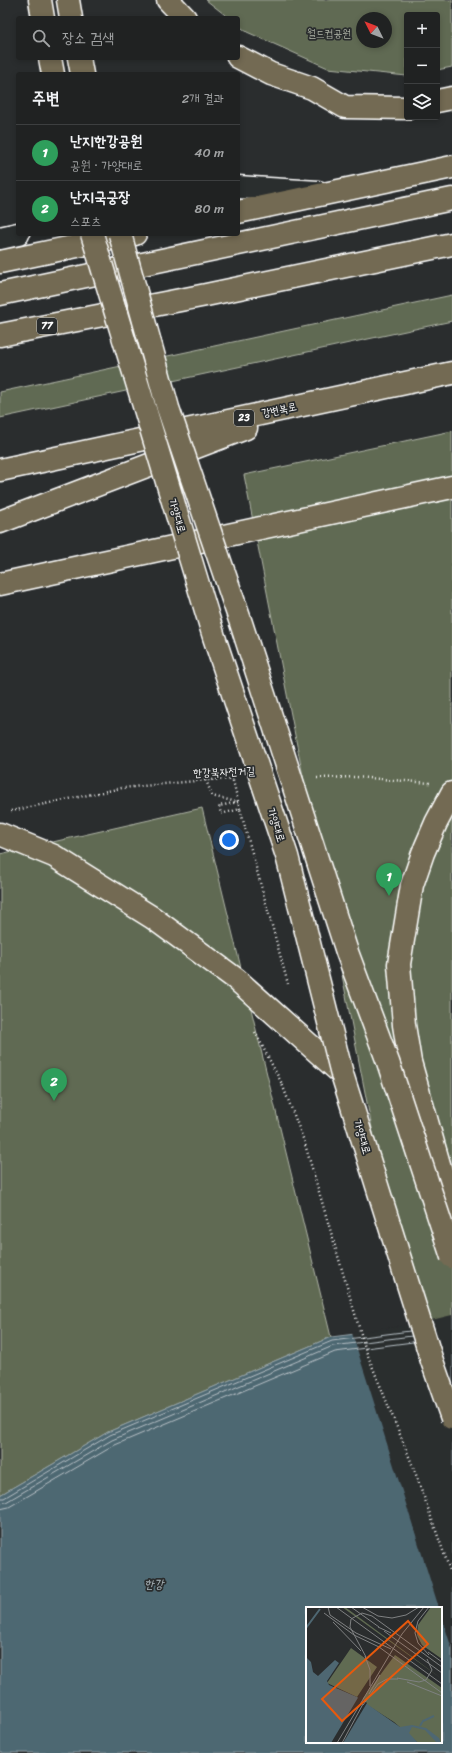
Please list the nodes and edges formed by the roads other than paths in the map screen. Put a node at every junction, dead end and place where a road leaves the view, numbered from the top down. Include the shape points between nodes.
1 (40, 0) edge
2 (68, 0) edge
3 (168, 0) edge
4 (43, 16) edge
5 (71, 16) edge
6 (183, 16) edge
7 (240, 58) edge
8 (50, 60) edge
9 (79, 60) edge
10 (53, 72) edge
11 (82, 72) edge
12 (452, 98) edge
13 (440, 100) edge
14 (404, 108) edge
15 (440, 110) edge
16 (452, 111) edge
17 (452, 167) edge
18 (240, 187) edge
19 (331, 193) junction
20 (452, 199) edge
21 (240, 212) edge
22 (16, 234) edge
23 (93, 236) edge
24 (121, 236) edge
25 (125, 236) edge
26 (0, 238) edge
27 (452, 244) edge
28 (0, 262) edge
29 (0, 294) edge
30 (0, 335) edge
31 (452, 373) edge
32 (313, 403) junction
33 (0, 470) edge
34 (452, 487) edge
35 (0, 522) edge
36 (0, 584) edge
37 (445, 788) edge
38 (0, 834) edge
39 (342, 1074) junction
40 (452, 1210) edge
41 (452, 1256) edge
42 (452, 1418) edge

1 - 4 main road
2 - 5 main road
3 - 6 main road
7 - 14 main road via 271,74 312,88 345,107
8 - 10 main road
9 - 11 main road
12 - 13 main road
15 - 16 main road
17 - 19 main road
18 - 19 lane
19 - 21 main road
20 - 29 main road
22 - 26 lane
23 - 39 main road, 가양대로, bridge via 214,637 286,856
24 - 41 main road, bridge via 168,408 344,945 388,1062
25 - 28 main road
27 - 30 main road, 77
31 - 32 main road, 강변북로 / 23
32 - 33 main road, 강변북로 / 23
32 - 35 main road
34 - 36 main road
37 - 40 main road via 412,885 399,964 403,1018 410,1062
38 - 39 main road via 54,856 154,918 236,980
39 - 42 main road, 가양대로, bridge

